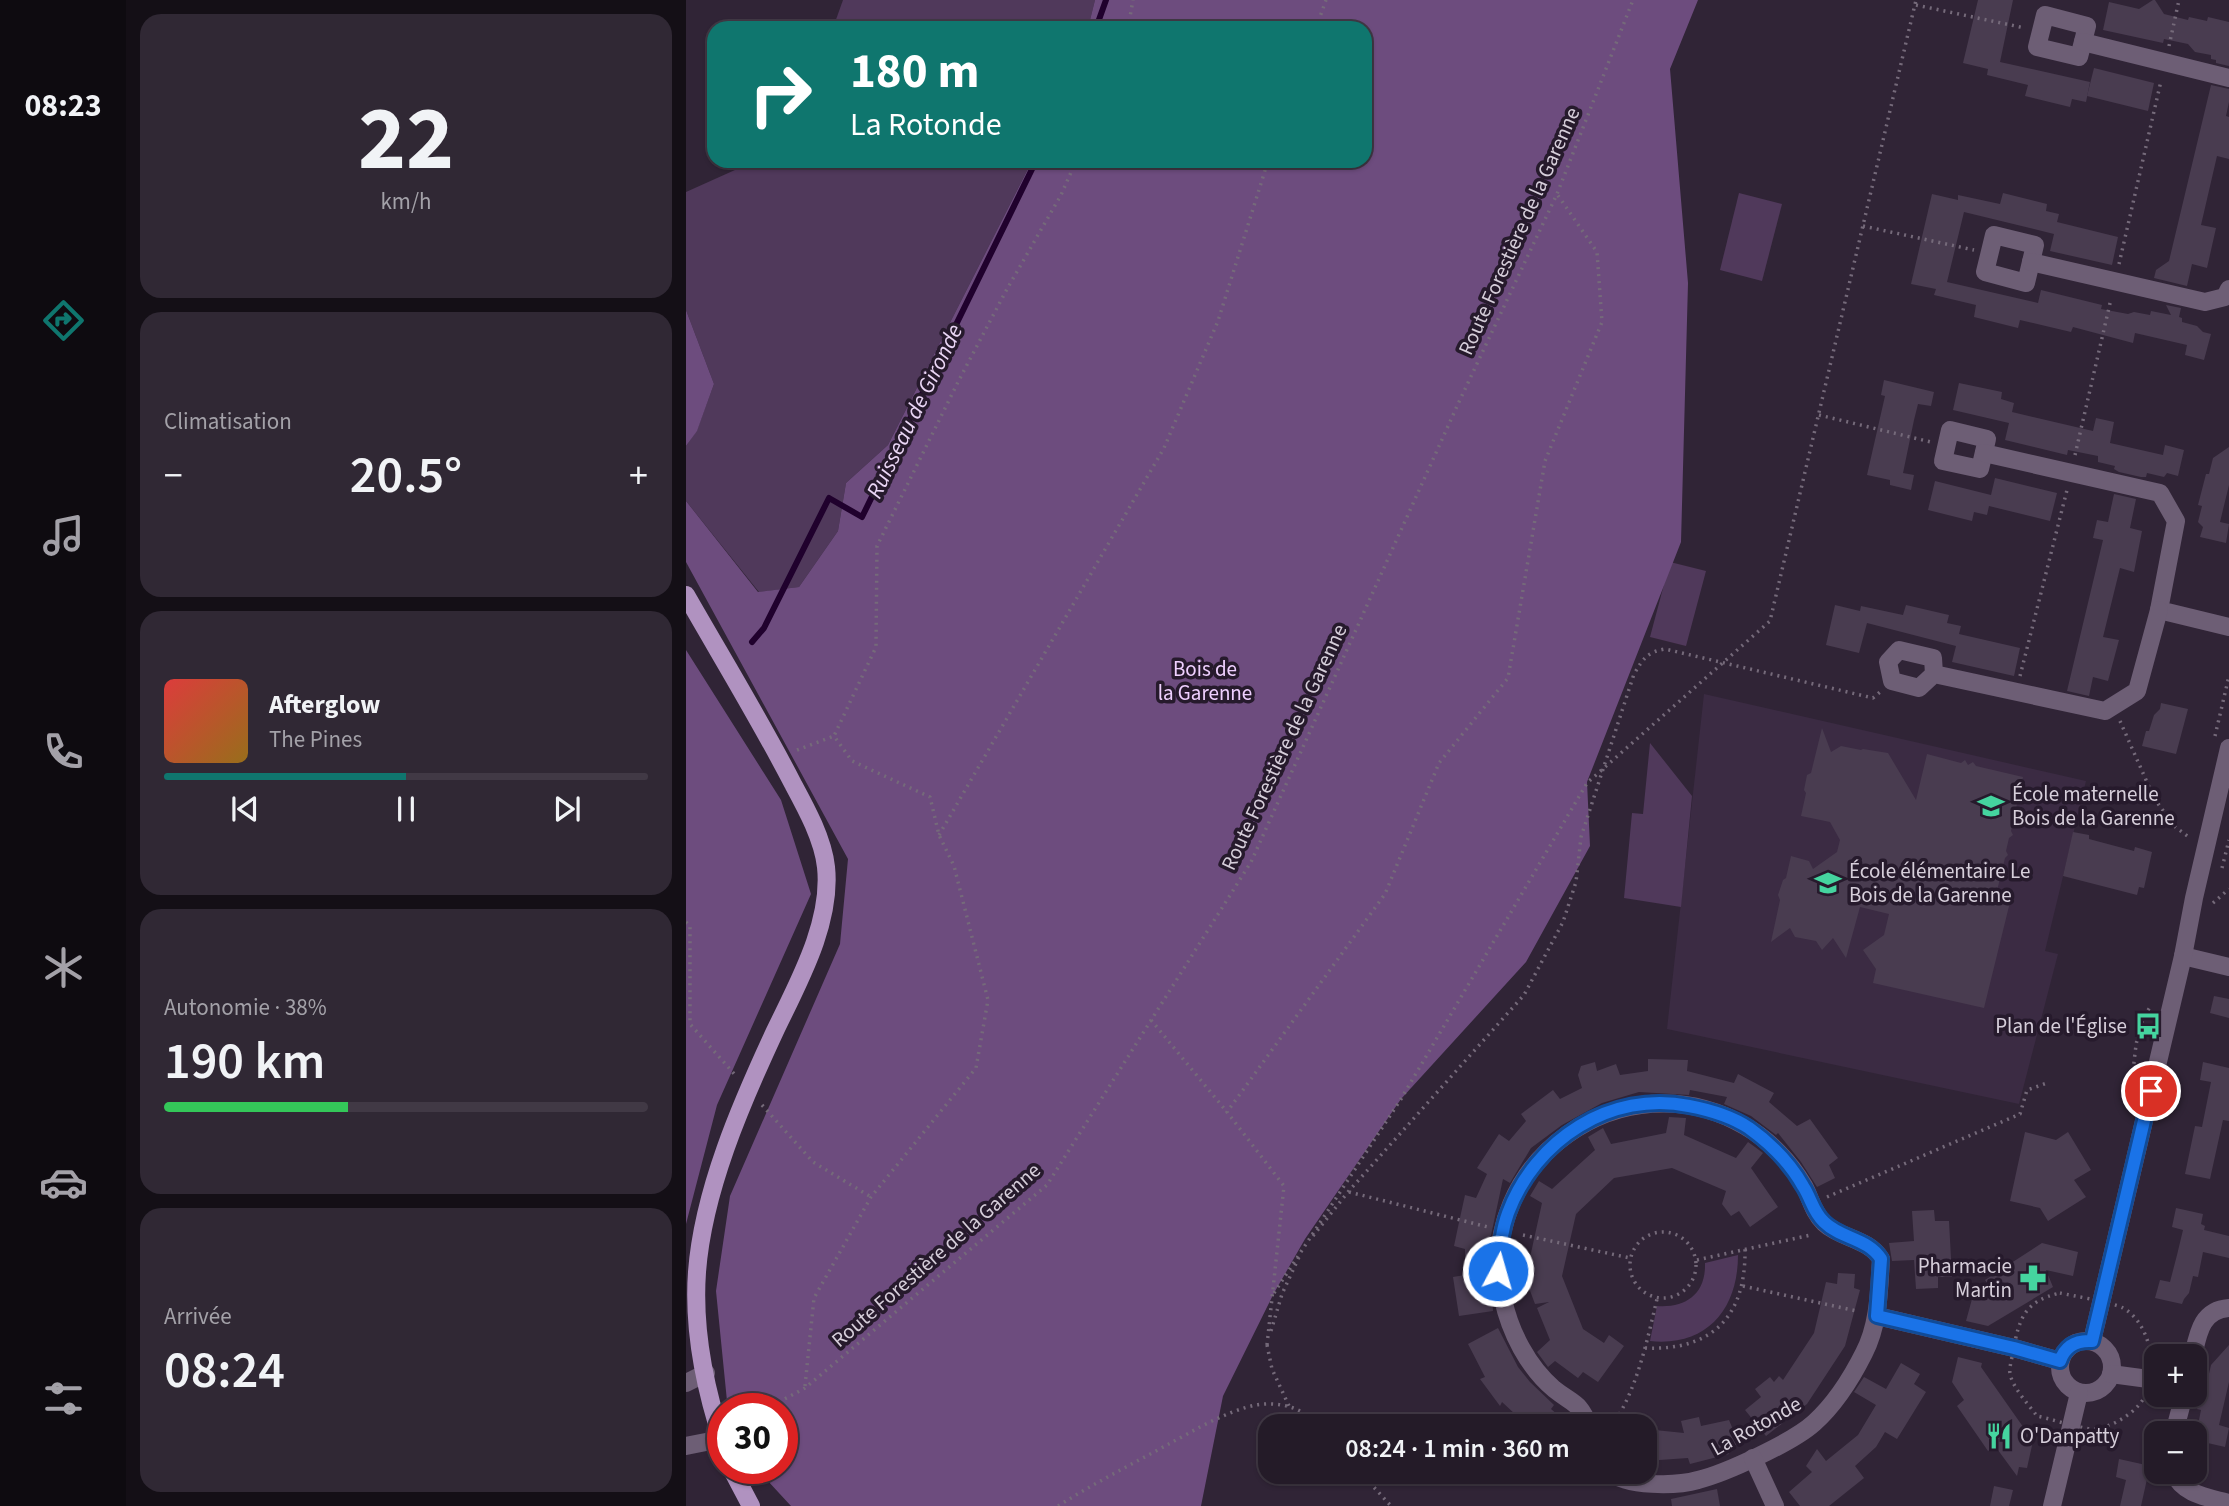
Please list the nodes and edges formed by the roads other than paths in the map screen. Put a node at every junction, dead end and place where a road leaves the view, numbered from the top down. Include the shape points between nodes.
1 (2083, 42) junction
2 (2229, 78) edge
3 (2031, 262) junction
4 (2229, 289) edge
5 (1947, 446) road end
6 (686, 595) edge
7 (2159, 610) junction
8 (2229, 627) edge
9 (1934, 674) junction
10 (2229, 748) edge
11 (2183, 957) junction
12 (2229, 967) edge
13 (2229, 1308) edge
14 (1877, 1316) junction
15 (2092, 1341) junction
16 (2196, 1344) edge
17 (2060, 1361) junction
18 (706, 1373) junction
19 (2111, 1374) junction
20 (2144, 1378) edge
21 (686, 1383) edge
22 (709, 1393) edge
23 (2079, 1393) junction
24 (1584, 1414) edge
25 (707, 1444) edge
26 (686, 1447) edge
27 (1753, 1458) junction
28 (1657, 1483) edge
29 (739, 1484) edge
30 (2183, 1484) edge
31 (2229, 1503) edge
32 (751, 1506) edge
33 (1775, 1506) edge
34 (2052, 1506) edge

1 - 1 street via 2087,26 2045,15 2038,47 2079,57
1 - 2 street
3 - 3 street via 2035,245 1994,234 1985,272 2026,283
3 - 4 street via 2205,302 2225,297
5 - 7 street via 1950,430 1987,439 1984,453 2160,493 2176,521
6 - 18 main road via 779,756 821,845 826,867 817,937 752,1081 724,1153 705,1225 697,1271 697,1326
7 - 8 street
7 - 9 street via 2137,691 2105,711
9 - 9 street via 1933,658 1899,650 1888,662 1892,681 1919,688
10 - 11 street
11 - 12 street
11 - 15 street
13 - 16 street via 2220,1308 2200,1325
14 - 17 street
14 - 24 street, La Rotonde via 1881,1259 1876,1251 1826,1224 1786,1162 1746,1126 1721,1114 1678,1104 1619,1108 1591,1119 1550,1149 1532,1168 1502,1231 1498,1271 1514,1333 1531,1365
14 - 27 street, La Rotonde via 1865,1352 1839,1394 1813,1424
15 - 17 street via 2068,1347
15 - 19 street via 2110,1357
17 - 23 street via 2065,1385
18 - 21 street
18 - 22 main road
19 - 20 street
19 - 23 street via 2102,1388
23 - 34 street
25 - 26 street
27 - 28 street, La Rotonde via 1697,1481
27 - 33 street
29 - 32 main road
30 - 31 street via 2194,1494

